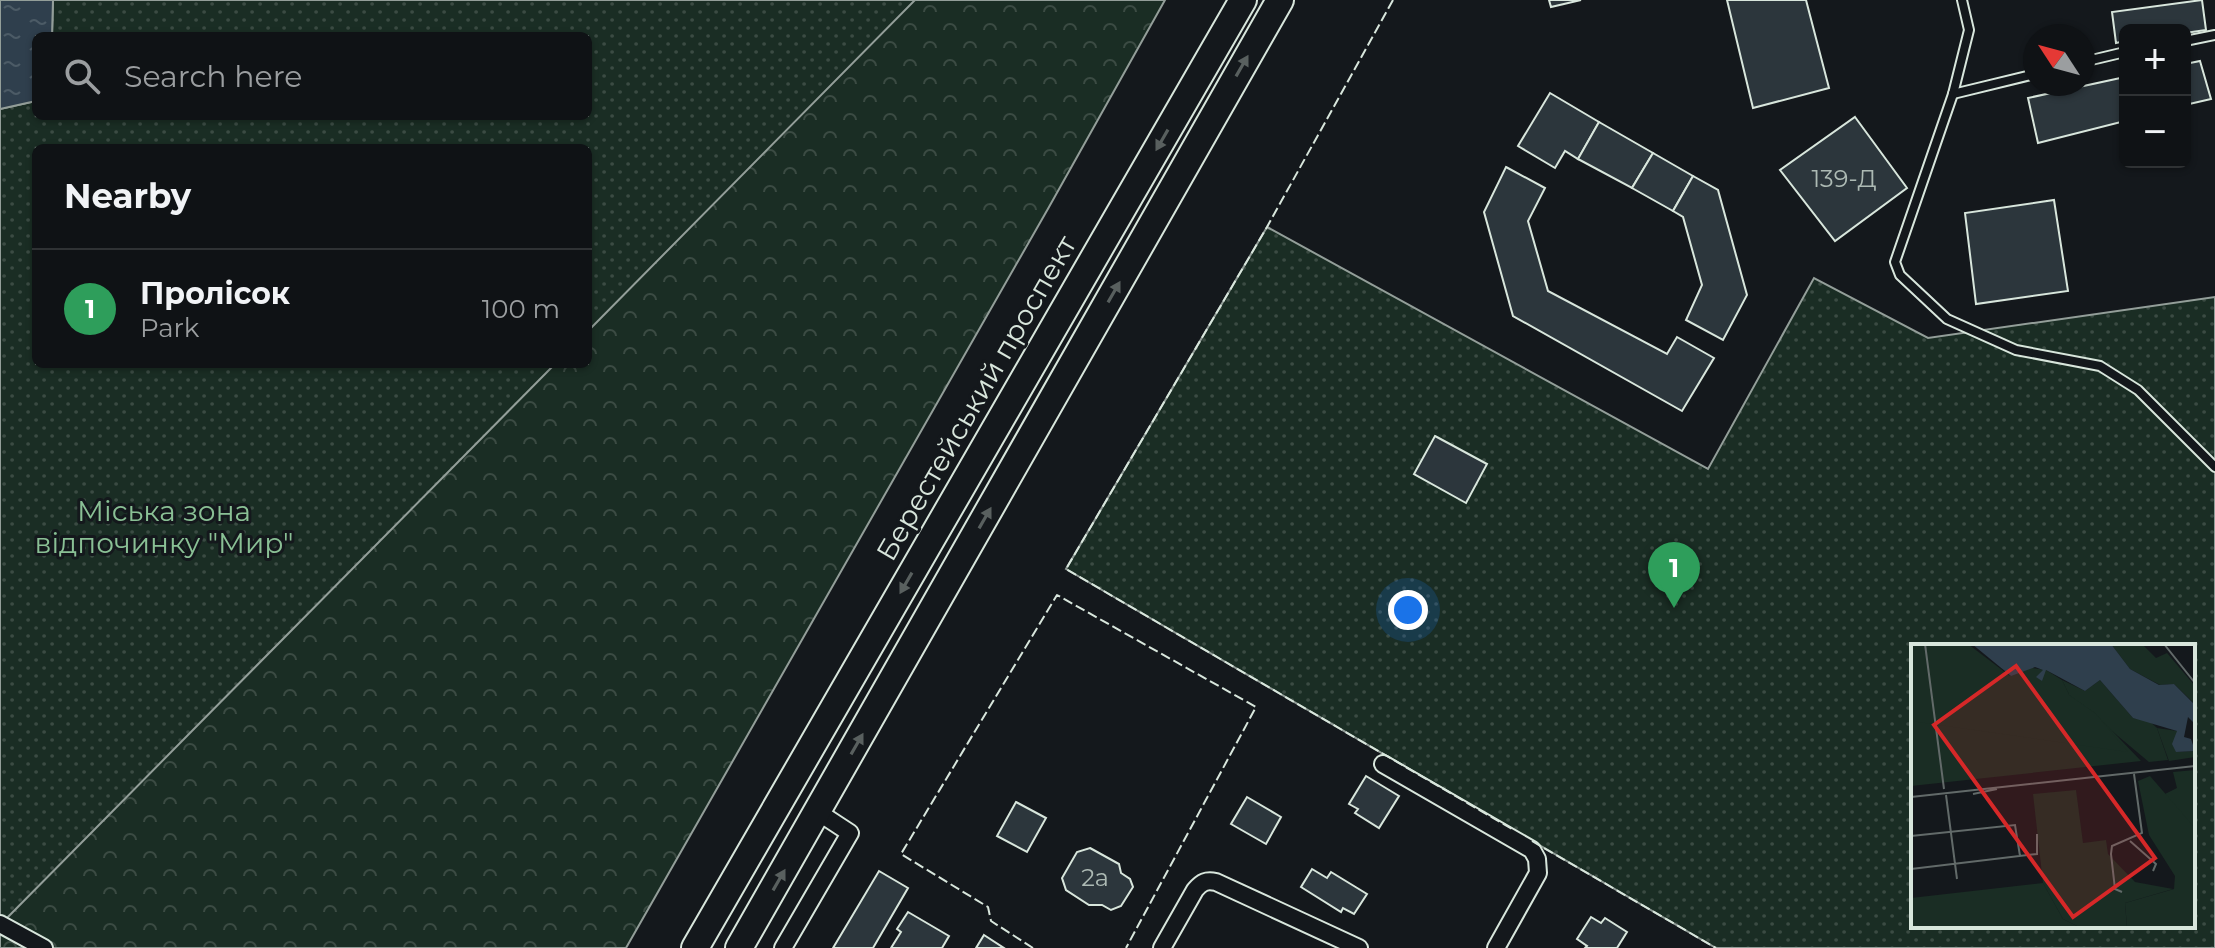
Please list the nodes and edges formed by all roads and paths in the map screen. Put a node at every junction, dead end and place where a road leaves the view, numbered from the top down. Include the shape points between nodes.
1 (1243, 0) edge
2 (1280, 0) edge
3 (1962, 0) edge
4 (2215, 35) edge
5 (2191, 40) edge
6 (2119, 53) edge
7 (2095, 59) edge
8 (2023, 77) edge
9 (1953, 94) junction
10 (2215, 467) edge
11 (1383, 764) dead end
12 (818, 812) junction
13 (0, 924) edge
14 (44, 948) edge
15 (695, 948) edge
16 (739, 948) edge
17 (783, 948) edge
18 (1162, 948) edge
19 (1359, 948) edge
20 (1496, 948) edge

1 -> 15 highway, Берестейський проспект
12 -> 2 highway
3 - 9 lane via 1969,30
4 - 5 lane
6 - 7 lane
8 - 9 lane
9 - 10 lane via 1895,262 1900,275 1947,319 2016,350 2100,366 2138,390
11 - 20 street via 1532,850 1538,873
16 -> 12 highway
12 - 17 street via 850,833
13 - 14 street
18 - 19 street via 1204,882 1216,882

